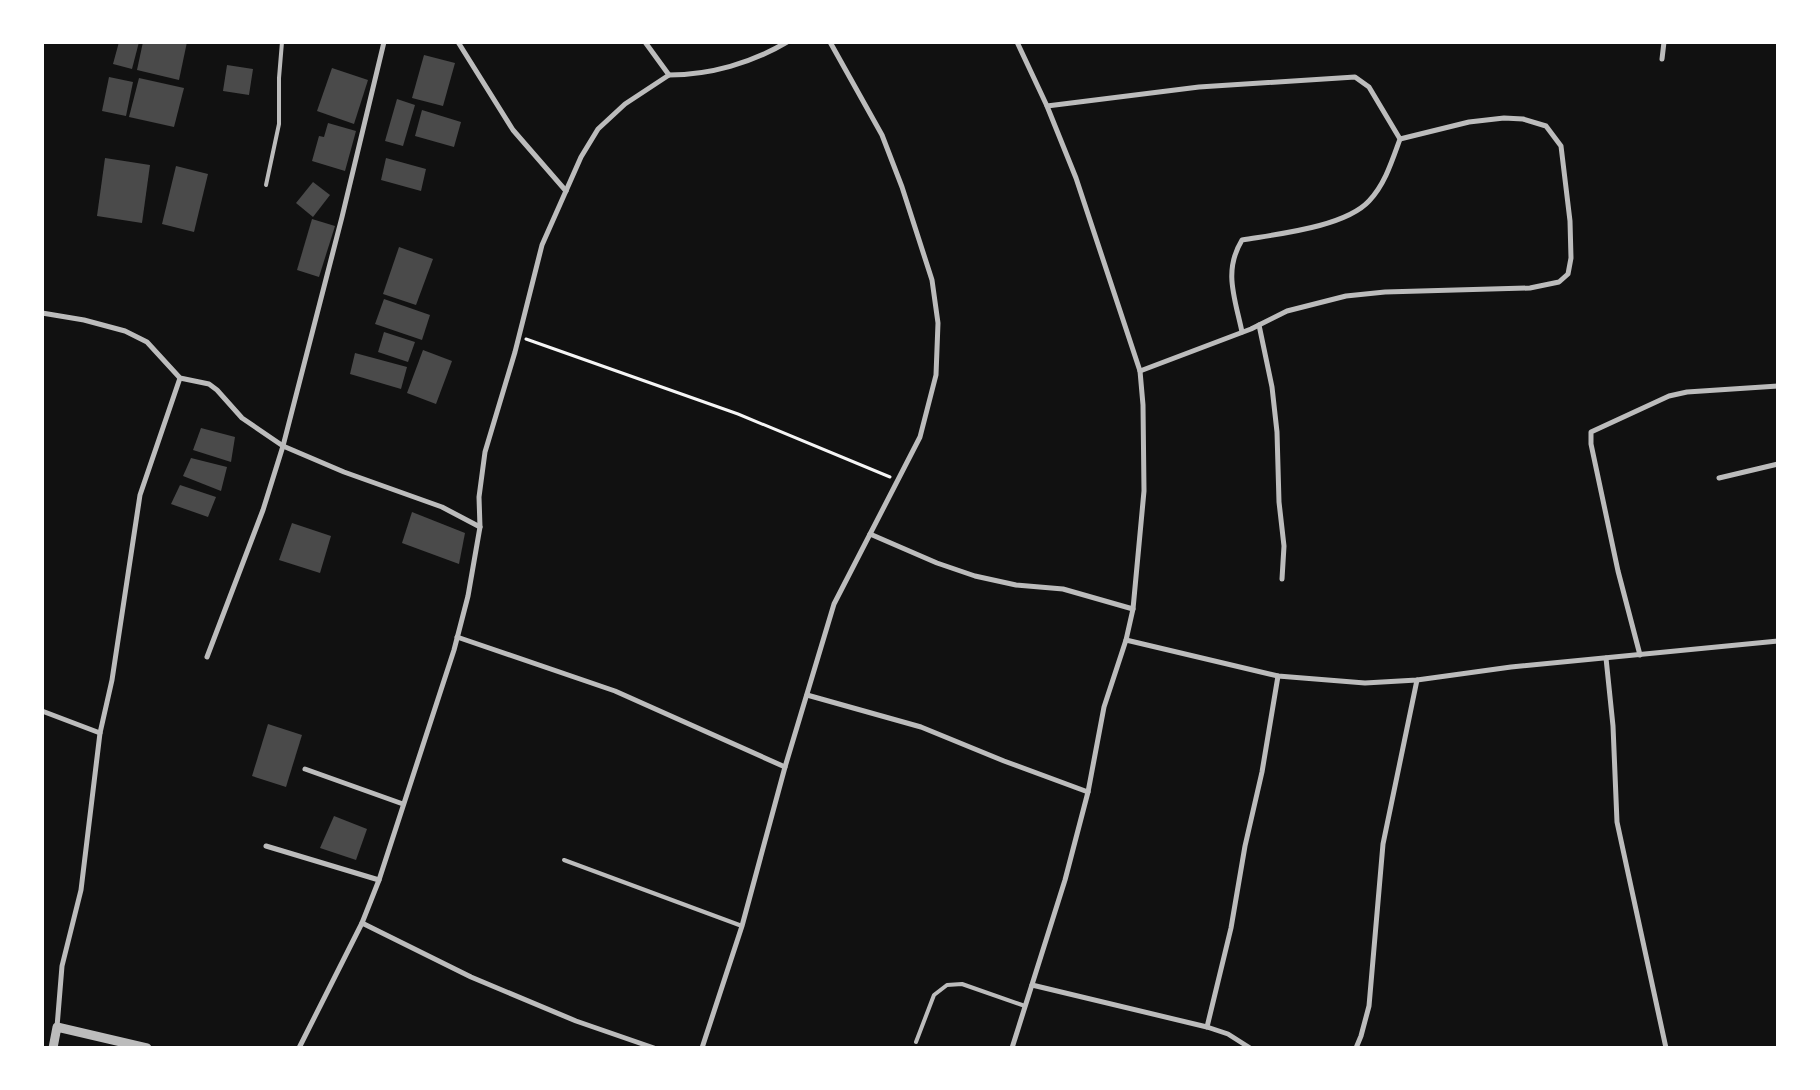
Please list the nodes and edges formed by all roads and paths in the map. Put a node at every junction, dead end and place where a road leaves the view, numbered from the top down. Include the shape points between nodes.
1 (282, 42) edge
2 (384, 42) edge
3 (458, 42) edge
4 (646, 42) edge
5 (788, 42) edge
6 (830, 42) edge
7 (1017, 42) edge
8 (1664, 42) edge
9 (1662, 59) dead end
10 (669, 75) junction
11 (1047, 106) junction
12 (1400, 139) junction
13 (266, 185) dead end
14 (566, 191) junction
15 (42, 314) edge
16 (1259, 325) junction
17 (1242, 332) junction
18 (519, 336) junction
19 (1140, 371) junction
20 (180, 378) junction
21 (1778, 386) edge
22 (283, 446) junction
23 (1778, 464) edge
24 (1719, 478) dead end
25 (898, 480) junction
26 (480, 527) junction
27 (870, 534) junction
28 (1282, 579) dead end
29 (1133, 609) junction
30 (457, 637) junction
31 (1126, 640) junction
32 (1778, 641) edge
33 (1640, 655) junction
34 (207, 657) dead end
35 (1606, 658) junction
36 (1278, 676) junction
37 (1417, 680) junction
38 (807, 696) junction
39 (42, 711) edge
40 (100, 733) junction
41 (785, 767) junction
42 (305, 769) dead end
43 (1088, 792) junction
44 (403, 804) junction
45 (266, 846) dead end
46 (564, 860) dead end
47 (379, 880) junction
48 (362, 922) junction
49 (742, 926) junction
50 (1032, 986) junction
51 (1025, 1006) junction
52 (57, 1027) junction
53 (1206, 1027) junction
54 (916, 1042) dead end
55 (1244, 1046) edge
56 (53, 1048) edge
57 (147, 1048) edge
58 (299, 1048) edge
59 (654, 1048) edge
60 (702, 1048) edge
61 (1012, 1048) edge
62 (1250, 1048) edge
63 (1356, 1048) edge
64 (1666, 1048) edge

1 - 13 lane via 279,124
2 - 22 street
3 - 14 street via 513,130
4 - 10 street
5 - 10 street via 733,66 695,75
6 - 25 street via 882,135 932,280 938,323 936,375 920,437
7 - 11 street
8 - 9 street
10 - 14 street via 625,104 598,129
11 - 12 street via 1199,87 1355,78 1369,87
11 - 19 street via 1076,178
12 - 16 street via 1469,122 1504,118 1523,119 1546,126 1560,146 1570,222 1568,274 1559,282 1530,288 1346,296 1287,311
12 - 17 street via 1388,172 1370,201 1349,217 1242,240 1233,255 1231,274
14 - 18 street via 542,245
15 - 20 street via 84,320 125,331 147,342
16 - 17 street
16 - 28 street via 1277,432 1284,546
17 - 19 street
18 - 25 path via 738,414
18 - 26 street via 485,452 479,497
19 - 29 street via 1144,491
20 - 22 street via 209,384 242,418
20 - 40 street via 140,495 112,680
21 - 33 street via 1678,394 1591,432 1618,571
22 - 26 street via 442,507
22 - 34 street via 263,510
23 - 24 street
25 - 27 street
26 - 30 street
27 - 29 street via 937,564 975,576 1063,590
27 - 38 street via 834,604
29 - 31 street
30 - 41 street via 615,691
30 - 44 street
31 - 36 street
31 - 43 street via 1104,707
32 - 33 street
33 - 35 street
35 - 37 street
35 - 64 street via 1614,726 1617,822
36 - 37 street via 1365,683
36 - 53 street via 1231,928
37 - 63 street via 1383,844 1369,1006
38 - 41 street
38 - 43 street via 921,727
39 - 40 street
40 - 52 street via 81,890 62,966
41 - 49 street
42 - 44 street
43 - 50 street
44 - 47 street
45 - 47 street
46 - 49 lane
47 - 48 street
48 - 58 street
48 - 59 street via 471,977 576,1021
49 - 60 street
50 - 51 street
50 - 53 street
51 - 54 lane via 962,984 947,985 934,995
51 - 61 street
52 - 56 street
52 - 57 street
53 - 55 street via 1228,1034
55 - 62 street

